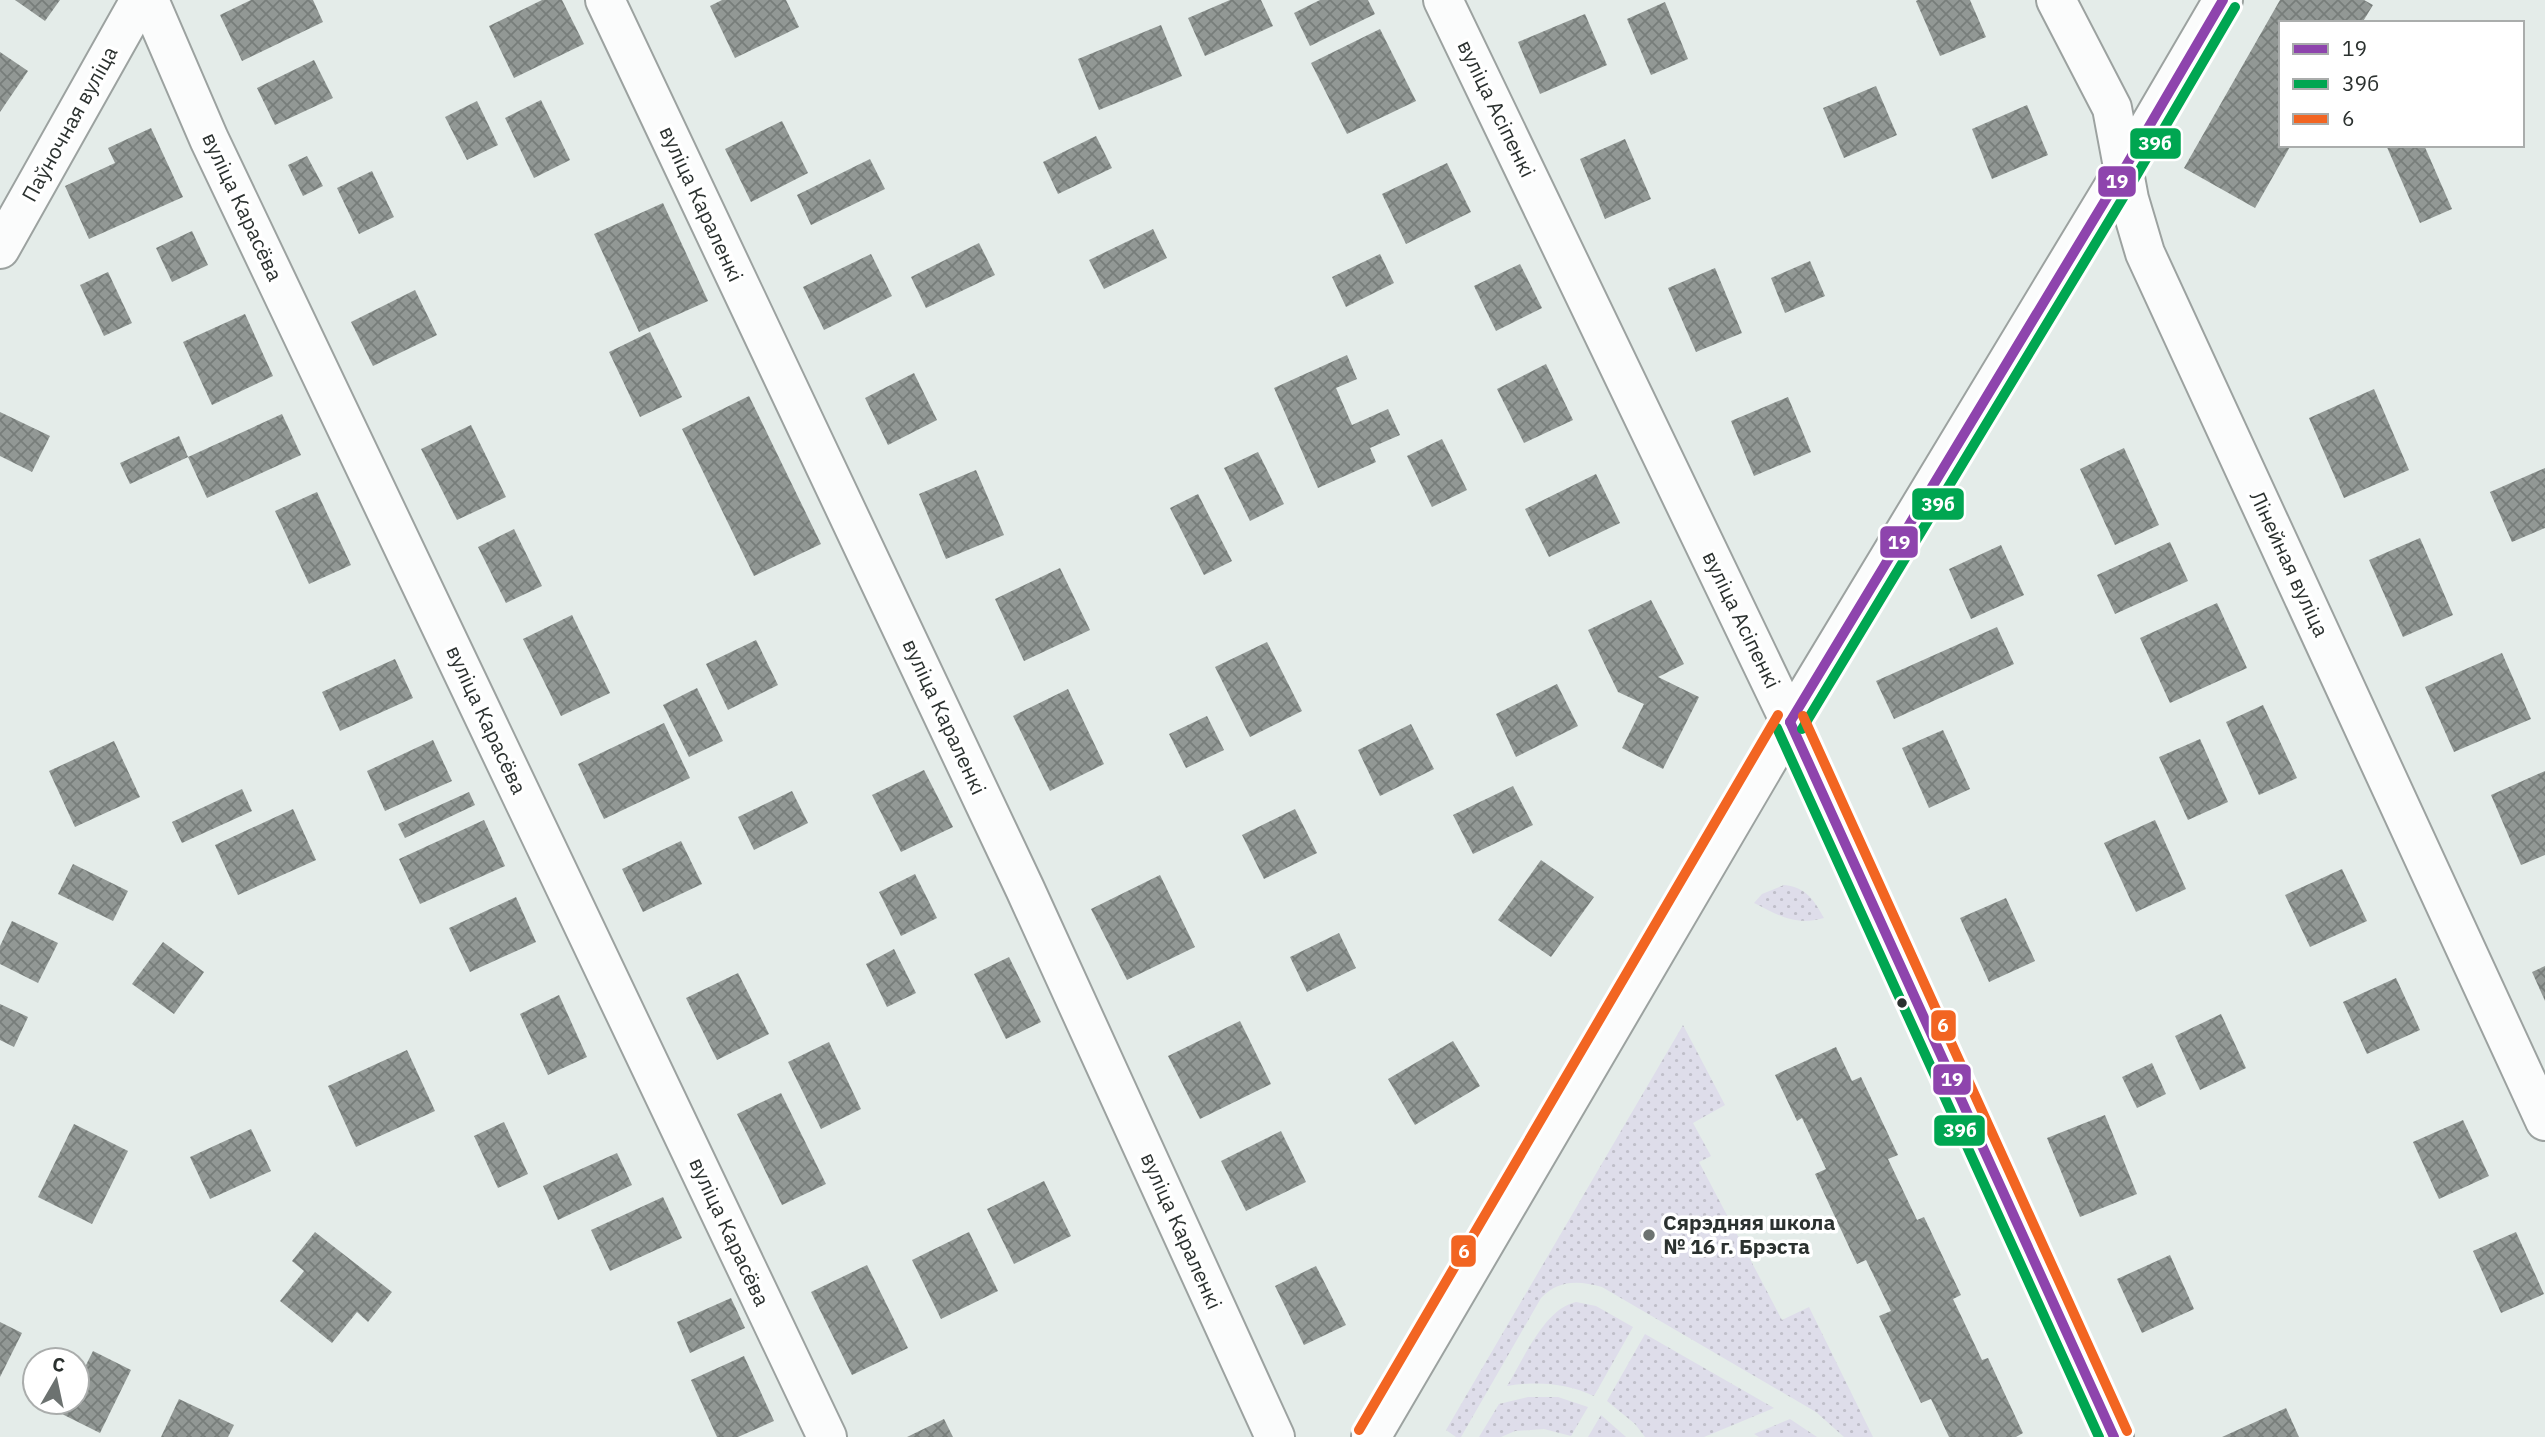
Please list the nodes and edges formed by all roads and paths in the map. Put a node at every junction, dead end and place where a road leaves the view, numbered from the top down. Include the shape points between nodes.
1 (140, 0) edge
2 (149, 0) edge
3 (605, 0) edge
4 (1443, 0) edge
5 (2056, 0) edge
6 (2223, 0) edge
7 (2123, 171) junction
8 (0, 249) edge
9 (1790, 722) junction
10 (2545, 1121) edge
11 (827, 1437) edge
12 (1275, 1437) edge
13 (1371, 1437) edge
14 (2114, 1437) edge

1 - 8 street, Паўночная вуліца
2 - 11 street, вуліца Карасёва via 209,139
3 - 12 street, вуліца Караленкі via 1025,889
4 - 9 street, вуліца Асіпенкі
5 - 7 street, Лінейная вуліца via 2112,108
6 - 7 street
7 - 9 street
7 - 10 street, Лінейная вуліца via 2146,253
9 - 13 street
9 - 14 street, вуліца Асіпенкі

